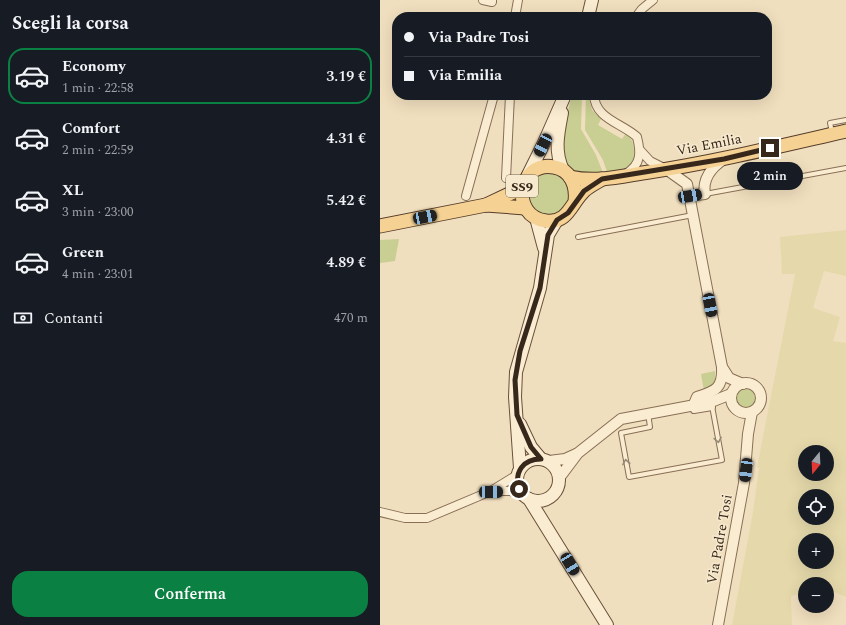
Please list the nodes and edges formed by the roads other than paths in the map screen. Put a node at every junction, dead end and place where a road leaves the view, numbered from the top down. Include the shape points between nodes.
1 (483, 0) edge
2 (492, 0) edge
3 (518, 0) edge
4 (653, 0) edge
5 (516, 12) edge
6 (639, 12) edge
7 (493, 100) edge
8 (510, 100) edge
9 (563, 100) edge
10 (564, 100) edge
11 (595, 100) edge
12 (846, 120) edge
13 (846, 131) edge
14 (833, 134) junction
15 (640, 150) junction
16 (724, 159) junction
17 (846, 168) edge
18 (666, 169) junction
19 (567, 174) junction
20 (528, 175) junction
21 (623, 176) junction
22 (506, 178) dead end
23 (602, 179) junction
24 (522, 188) junction
25 (704, 194) junction
26 (466, 196) dead end
27 (690, 196) junction
28 (575, 202) junction
29 (486, 205) junction
30 (525, 208) junction
31 (693, 215) junction
32 (536, 218) junction
33 (557, 220) junction
34 (380, 226) edge
35 (578, 237) dead end
36 (545, 250) junction
37 (722, 370) junction
38 (743, 384) junction
39 (732, 392) junction
40 (712, 404) junction
41 (694, 407) junction
42 (735, 408) junction
43 (752, 412) junction
44 (648, 413) junction
45 (517, 415) junction
46 (748, 434) junction
47 (578, 453) junction
48 (545, 460) junction
49 (519, 472) junction
50 (560, 477) junction
51 (491, 492) junction
52 (526, 497) junction
53 (550, 498) junction
54 (380, 512) edge
55 (546, 525) junction
56 (607, 625) edge
57 (718, 625) edge

1 - 2 street
3 - 5 street
4 - 6 street
7 - 26 street
8 - 22 street
9 - 20 main road
10 - 19 main road via 557,145 559,160
11 - 15 street via 597,109 603,115 637,137
12 - 14 lane via 830,123
13 - 14 main road, Via Emilia / SS9
14 - 16 main road, Via Emilia / SS9
15 - 18 street via 650,161
15 - 21 street via 635,168
16 - 18 main road, Via Emilia / SS9
16 - 25 street via 706,178
17 - 25 lane
18 - 21 main road, Via Emilia / SS9
18 - 27 street via 687,184
19 - 20 main road, Via Emilia / SS9 via 554,167 545,166
19 - 23 main road, Via Emilia / SS9 via 584,180
19 - 28 main road via 576,193
20 - 24 main road, SS9
21 - 23 main road, Via Emilia / SS9
23 - 28 main road, Via Emilia / SS9 via 584,191
24 - 29 main road, SS9
24 - 30 main road, SS9 via 521,195
25 - 27 street
27 - 31 street
28 - 33 main road, Via Emilia / SS9 via 568,213
29 - 30 main road, SS9
29 - 34 main road, SS9
30 - 32 main road, SS9
31 - 35 lane
31 - 37 street
32 - 33 main road via 546,221
32 - 36 main road
33 - 36 main road via 551,228
36 - 45 main road via 540,288 516,372
37 - 38 street, Via Padre Tosi via 729,378
37 - 39 street
37 - 41 street via 717,388 713,393 698,397
38 - 39 street
38 - 43 street, Via Padre Tosi via 754,386 760,396 760,403
39 - 40 street
39 - 42 street, Via Padre Tosi
40 - 41 street
40 - 42 street
40 -> 44 lane via 722,460 629,477 621,433 650,427
41 - 44 street
42 - 43 street via 745,413
42 - 46 street, Via Padre Tosi
43 - 46 street, Via Padre Tosi
44 - 47 street via 615,422
45 - 48 main road via 531,447
45 - 49 main road
46 - 57 street, Via Padre Tosi via 744,484
47 - 48 street via 565,459
47 - 50 street
48 - 49 main road via 529,461
48 - 50 main road via 558,471
49 - 51 street
49 - 52 main road via 517,482
50 - 53 main road via 558,489
51 - 52 street via 510,492
51 - 54 street via 427,518 405,518
52 - 53 main road via 543,501
52 - 55 main road
53 - 55 main road via 546,508
55 - 56 main road

